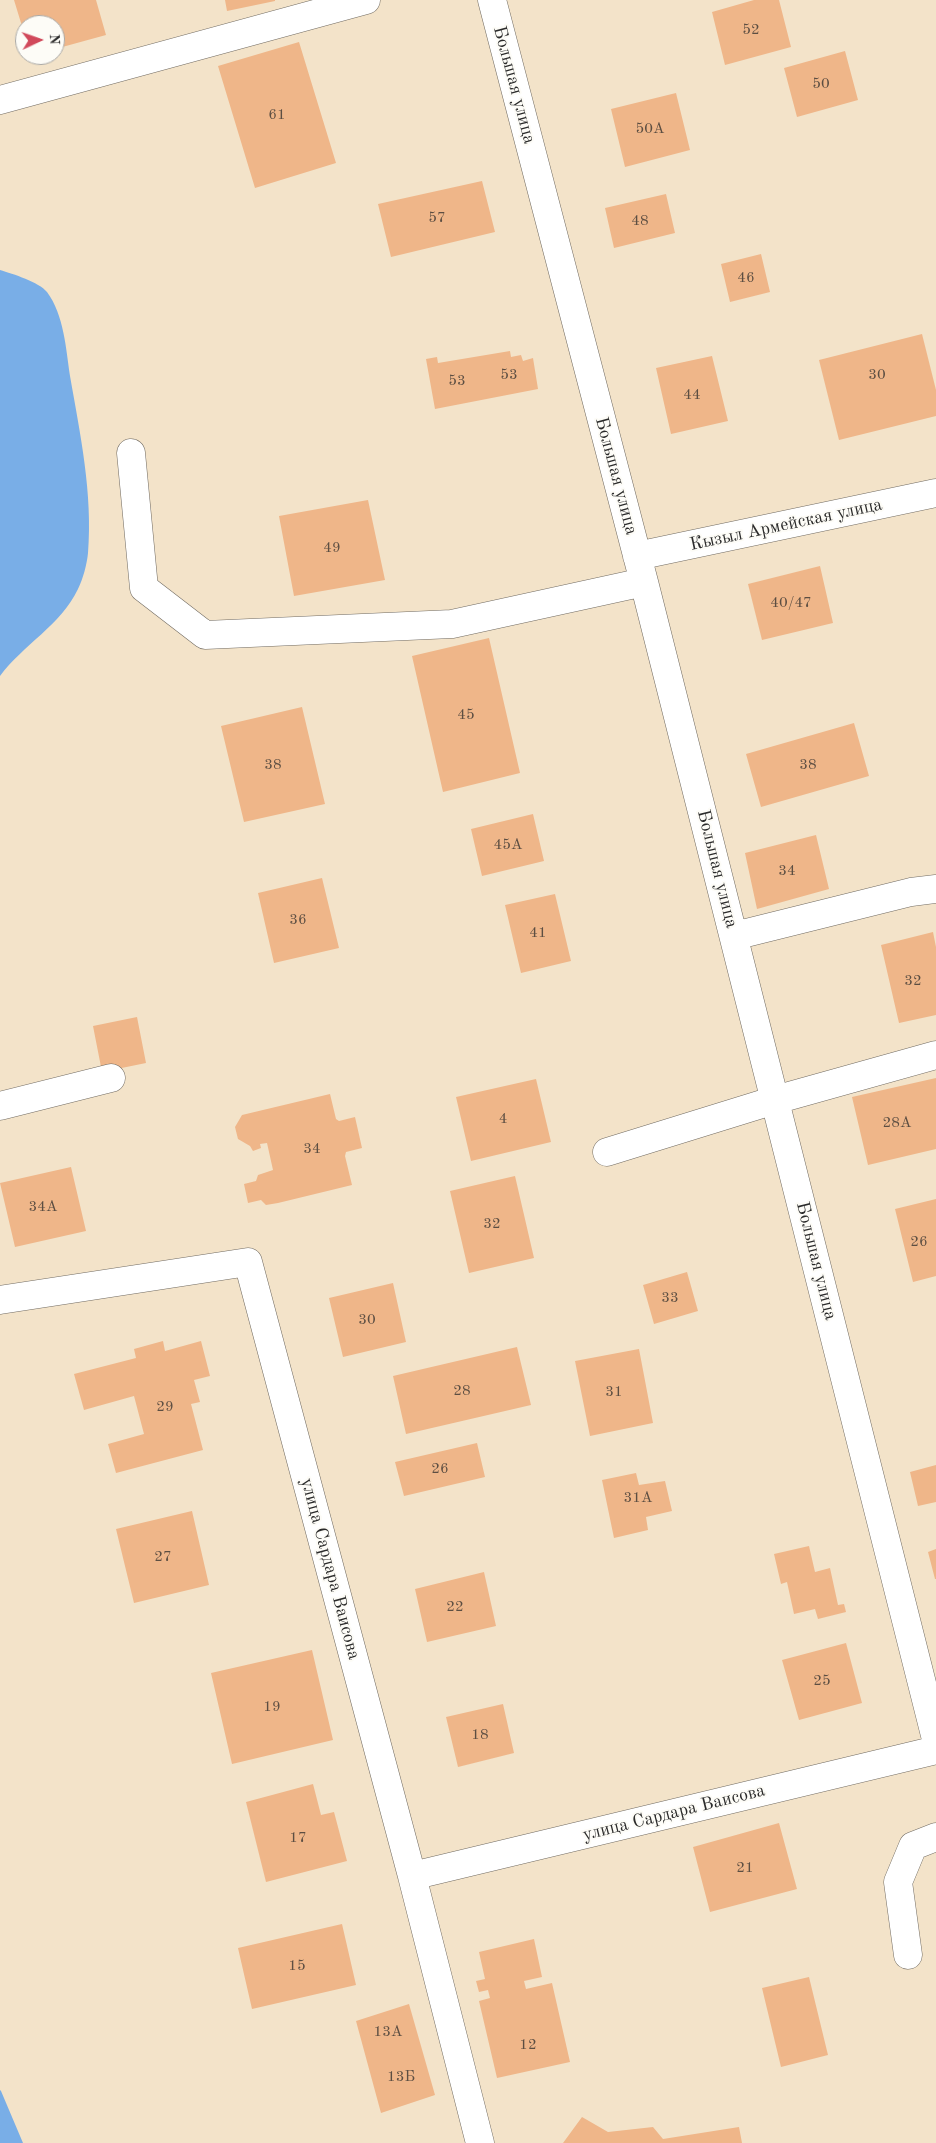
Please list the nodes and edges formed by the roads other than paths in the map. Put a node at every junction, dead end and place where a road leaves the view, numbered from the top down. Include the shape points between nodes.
1 (366, 0) edge
2 (492, 0) edge
3 (0, 100) edge
4 (131, 453) dead end
5 (936, 493) edge
6 (637, 556) junction
7 (644, 582) junction
8 (936, 889) edge
9 (734, 936) junction
10 (936, 1055) edge
11 (111, 1078) dead end
12 (775, 1100) junction
13 (0, 1106) edge
14 (607, 1152) dead end
15 (0, 1300) edge
16 (936, 1739) edge
17 (936, 1750) edge
18 (936, 1837) edge
19 (412, 1876) junction
20 (908, 1955) dead end
21 (480, 2143) edge

1 - 3 street
2 - 6 street, Большая улица
4 - 7 street via 144,588 205,635 452,624
5 - 6 street, Кызыл Армейская улица
6 - 7 street, Большая улица
7 - 9 street, Большая улица
8 - 9 street via 910,892
9 - 12 street, Большая улица
10 - 12 street
11 - 13 street
12 - 14 street
12 - 16 street, Большая улица
15 - 19 street, улица Сардара Ваисова via 248,1262
17 - 19 street, улица Сардара Ваисова
18 - 20 street via 914,1846 898,1882
19 - 21 street, улица Сардара Ваисова

